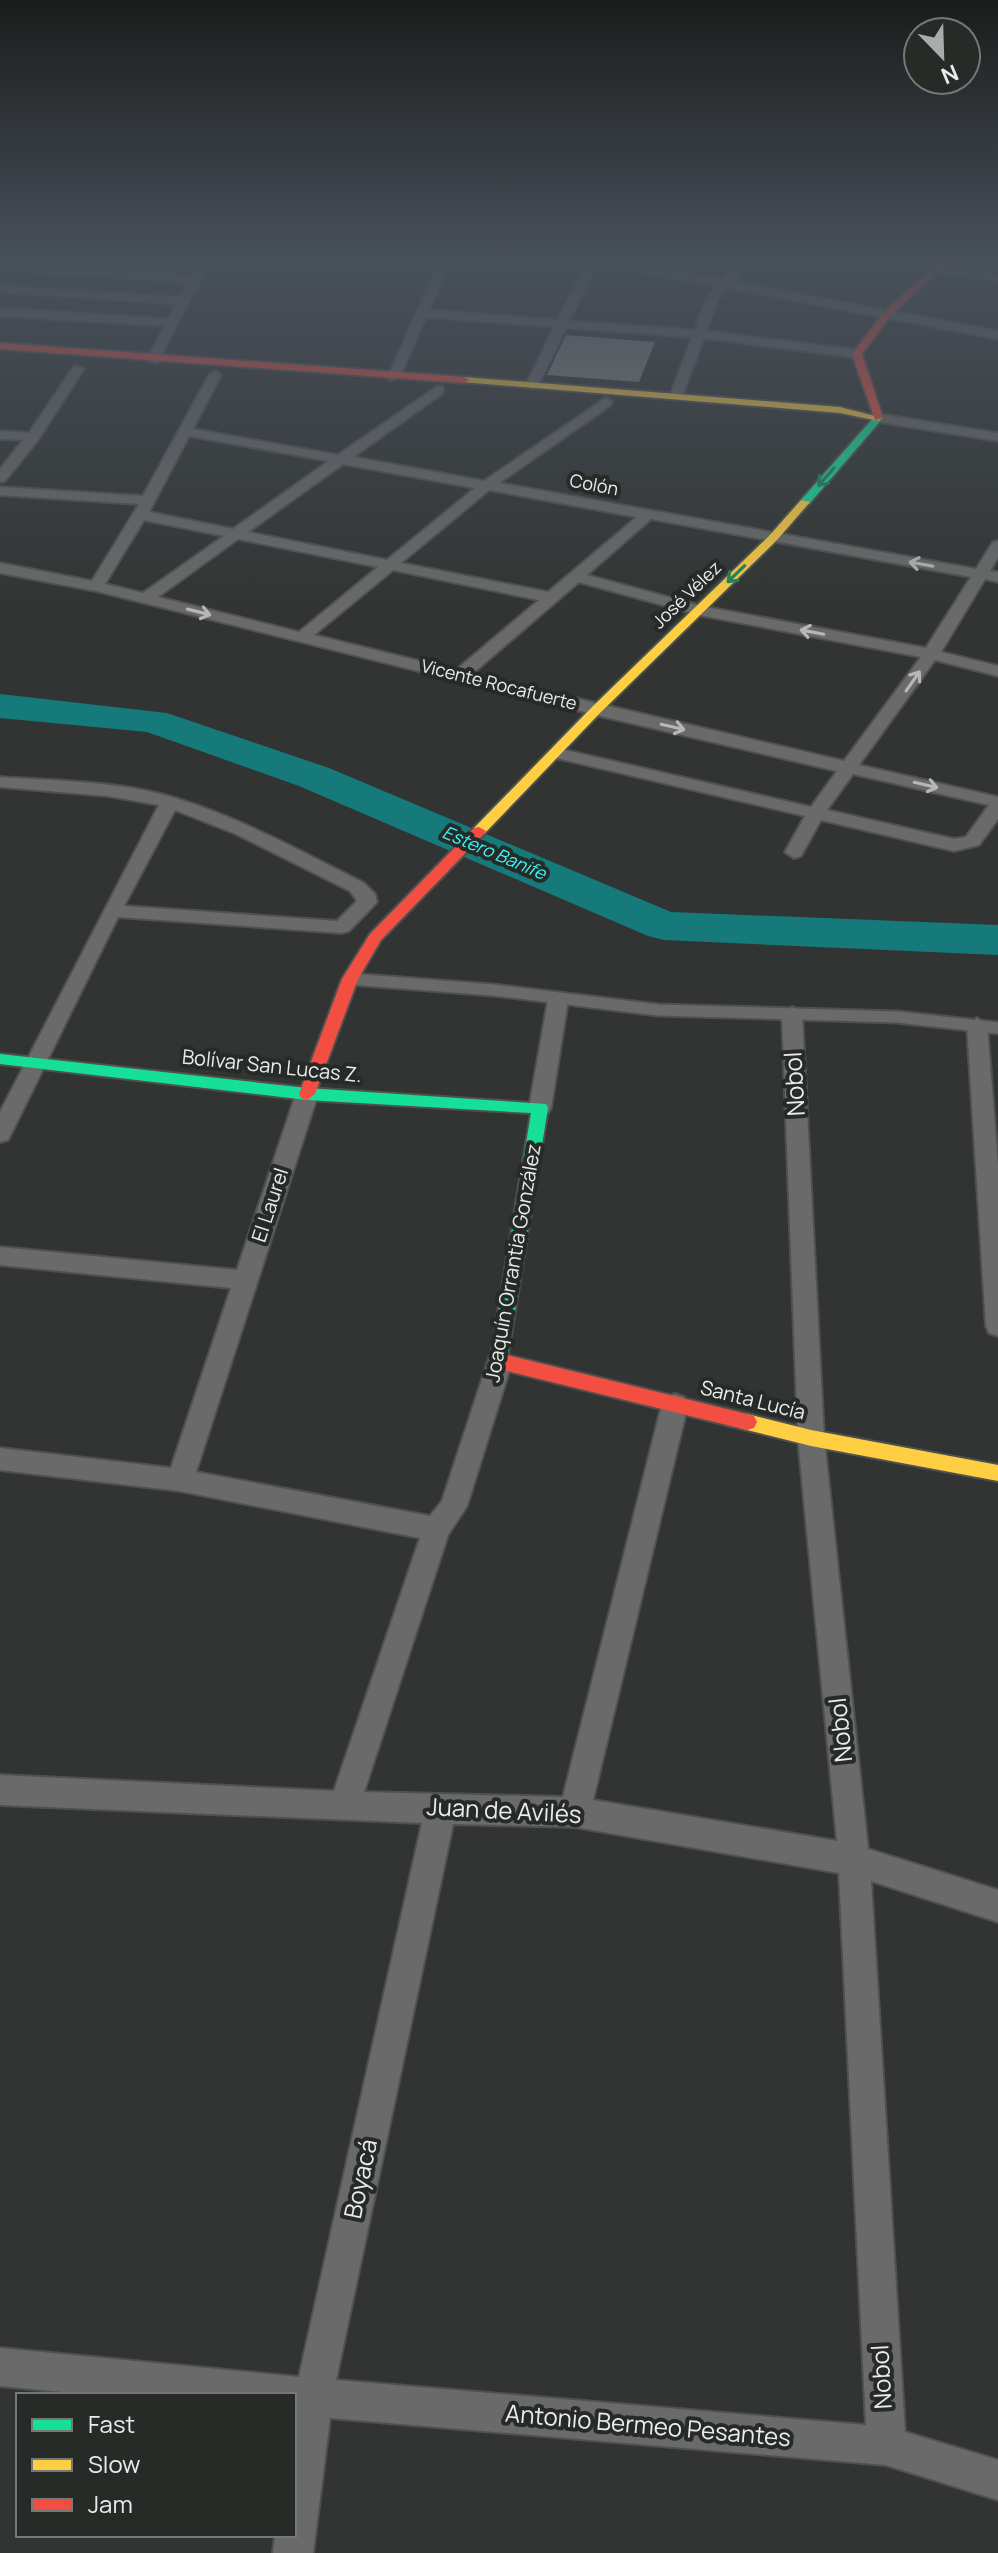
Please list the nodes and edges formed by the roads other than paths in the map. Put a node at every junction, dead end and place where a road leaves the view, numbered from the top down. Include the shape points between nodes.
1 (73, 377) edge
2 (214, 377) edge
3 (247, 377) edge
4 (396, 377) edge
5 (535, 377) edge
6 (683, 377) edge
7 (865, 377) edge
8 (532, 385) junction
9 (438, 390) junction
10 (676, 396) junction
11 (606, 402) junction
12 (878, 418) junction
13 (183, 431) junction
14 (0, 435) edge
15 (33, 437) junction
16 (998, 437) edge
17 (343, 459) junction
18 (0, 478) edge
19 (487, 485) junction
20 (0, 491) edge
21 (143, 508) junction
22 (646, 516) junction
23 (235, 533) junction
24 (773, 538) junction
25 (998, 545) edge
26 (389, 563) junction
27 (0, 568) edge
28 (575, 576) junction
29 (990, 576) edge
30 (96, 586) junction
31 (549, 597) junction
32 (145, 599) junction
33 (699, 610) junction
34 (302, 637) junction
35 (931, 654) junction
36 (998, 671) edge
37 (461, 675) junction
38 (596, 710) junction
39 (556, 753) junction
40 (852, 767) junction
41 (0, 782) edge
42 (170, 802) junction
43 (998, 804) edge
44 (817, 811) junction
45 (794, 852) dead end
46 (112, 911) junction
47 (375, 937) joint
48 (350, 979) junction
49 (558, 1000) junction
50 (792, 1014) junction
51 (988, 1026) edge
52 (0, 1059) edge
53 (36, 1062) junction
54 (307, 1094) junction
55 (540, 1108) junction
56 (0, 1134) edge
57 (0, 1256) edge
58 (245, 1280) junction
59 (998, 1326) edge
60 (499, 1362) junction
61 (675, 1404) junction
62 (811, 1438) junction
63 (0, 1459) edge
64 (998, 1473) edge
65 (180, 1480) junction
66 (436, 1529) junction
67 (0, 1790) edge
68 (344, 1806) junction
69 (441, 1807) junction
70 (575, 1812) junction
71 (854, 1860) junction
72 (998, 1906) edge
73 (0, 2367) edge
74 (267, 2393) edge
75 (298, 2396) edge
76 (886, 2446) junction
77 (296, 2459) edge
78 (998, 2480) edge

1 - 15 street
2 - 13 street
3 - 9 street
4 - 8 street
5 - 8 street
6 - 10 street
7 - 12 street
8 - 10 street
9 - 11 street
9 - 17 street
10 - 12 street
11 - 12 street
11 - 19 street
12 - 16 street
12 -> 24 street, José Vélez
13 - 17 street, Colón
13 - 21 street
14 - 15 street
15 - 18 street
17 - 19 street, Colón
17 - 23 street
19 - 22 street, Colón
19 - 26 street
20 - 21 street
21 - 23 street
21 - 30 street
22 - 24 street, Colón
22 - 28 street
23 - 26 street
23 - 32 street
29 -> 24 street, Colón
24 -> 33 street, José Vélez
25 - 29 street
26 - 31 street
26 - 34 street
27 - 30 street, Vicente Rocafuerte
28 - 31 street
28 - 33 street
29 - 35 street
30 - 32 street, Vicente Rocafuerte
31 - 37 street
32 -> 34 street, Vicente Rocafuerte
35 -> 33 street
33 - 38 street, José Vélez
34 - 37 street, Vicente Rocafuerte
35 - 36 street
40 -> 35 street
37 - 38 street, Vicente Rocafuerte
38 - 39 street, José Vélez
38 -> 40 street, Vicente Rocafuerte
39 - 44 street
39 - 47 street, José Vélez
40 -> 43 street, Vicente Rocafuerte
40 - 44 street
41 - 42 street
42 - 46 street
42 - 46 street via 229,824 357,887 367,902 342,927
43 - 44 street via 972,841 954,845
44 - 45 street
46 - 53 street
47 - 48 street, El Laurel
48 - 49 lane
48 - 54 street, El Laurel
49 - 50 lane via 658,1010
49 - 55 street, Joaquín Orrantia González
50 - 51 lane
50 - 62 street, Nobol
51 - 59 street
52 - 53 street, Bolívar San Lucas Z.
53 - 54 street, Bolívar San Lucas Z.
53 - 56 street
54 - 55 street, Bolívar San Lucas Z.
54 - 58 street, El Laurel
55 - 60 street, Joaquín Orrantia González
57 - 58 street
58 - 65 street, El Laurel
60 - 61 street, Santa Lucía
60 - 66 street, Joaquín Orrantia González via 454,1506
61 - 62 street, Santa Lucía
61 - 70 street
62 - 64 street, Santa Lucía
62 - 71 street, Nobol
63 - 65 street
65 - 66 street
66 - 68 street, Joaquín Orrantia González
67 - 68 street, Juan de Avilés
68 - 69 street, Juan de Avilés
69 - 70 street, Juan de Avilés
69 - 75 street, Boyacá
70 - 71 street, Juan de Avilés
71 - 72 street, Juan de Avilés
71 - 76 street, Nobol
73 - 74 street, Antonio Bermeo Pesantes
75 - 76 street, Antonio Bermeo Pesantes
75 - 77 street, Boyacá
76 - 78 street, Antonio Bermeo Pesantes

